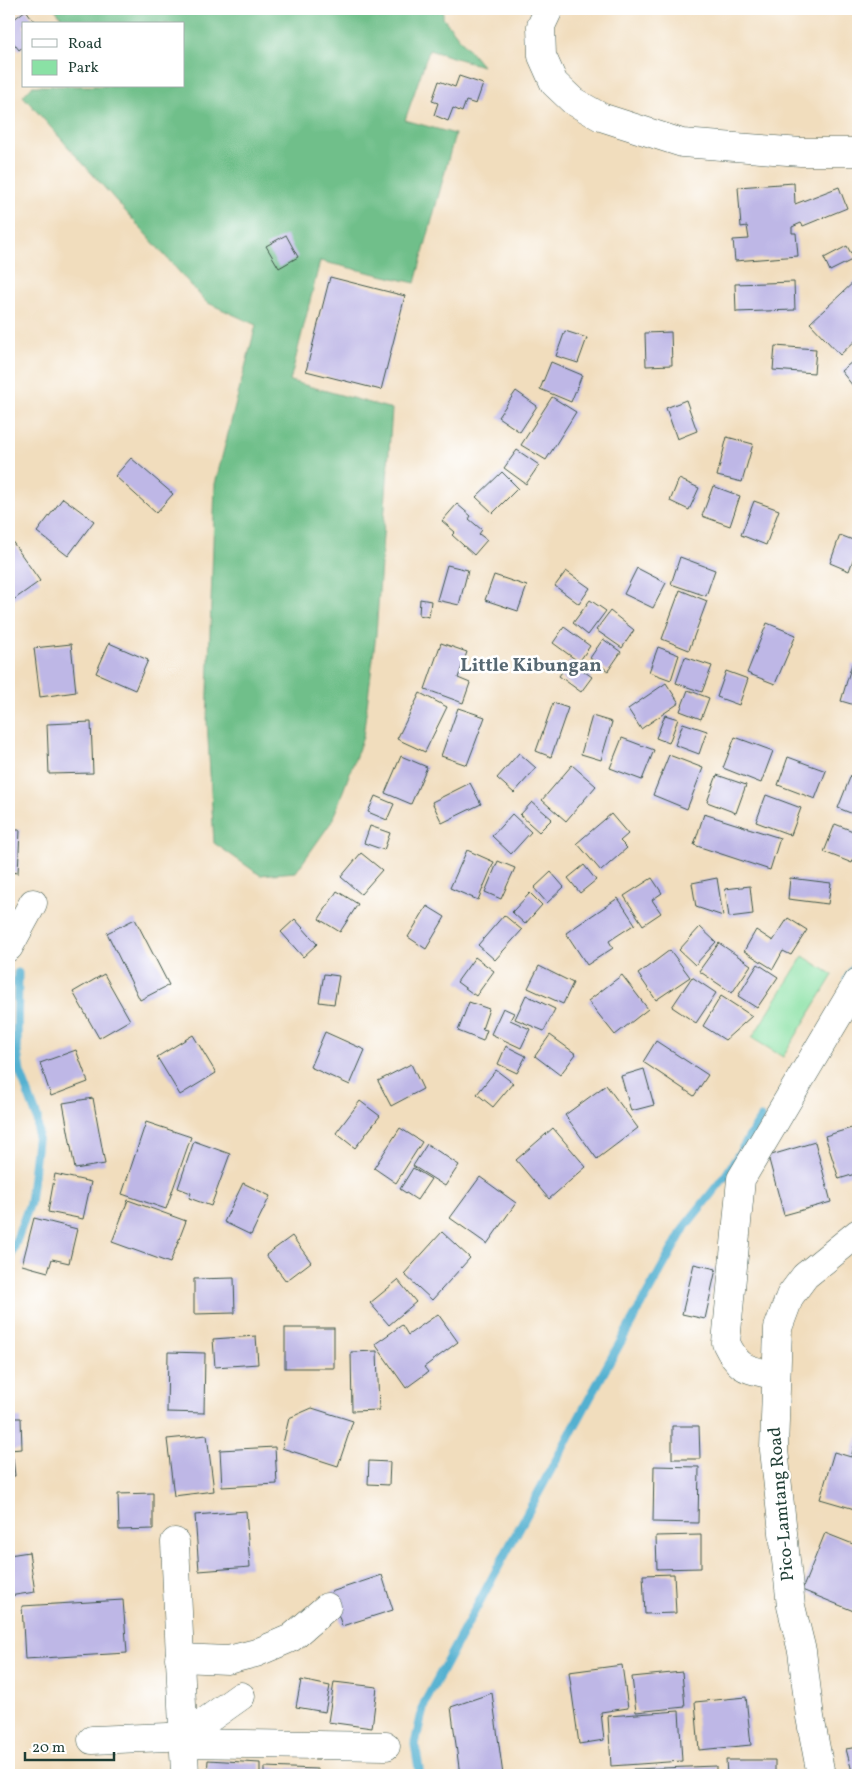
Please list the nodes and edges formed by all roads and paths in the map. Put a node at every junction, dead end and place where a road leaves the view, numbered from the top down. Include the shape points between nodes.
1 (549, 9) edge
2 (858, 152) edge
3 (33, 903) dead end
4 (9, 947) edge
5 (858, 982) edge
6 (858, 1233) edge
7 (776, 1376) junction
8 (175, 1542) dead end
9 (327, 1607) dead end
10 (179, 1658) junction
11 (241, 1696) dead end
12 (182, 1739) junction
13 (92, 1740) dead end
14 (386, 1746) dead end
15 (185, 1775) edge
16 (821, 1775) edge

1 - 2 street via 541,26 542,56 554,83 573,101 601,117 682,143 800,152
3 - 4 street
5 - 7 street via 741,1179 726,1343 741,1366
6 - 7 street, Pico-Lamtang Road via 805,1276 790,1296 778,1328
7 - 16 street, Pico-Lamtang Road via 774,1450 785,1557
8 - 10 street
9 - 10 street via 291,1638 256,1653 228,1660
10 - 12 street
11 - 12 street
12 - 13 street
12 - 14 street
12 - 15 street

